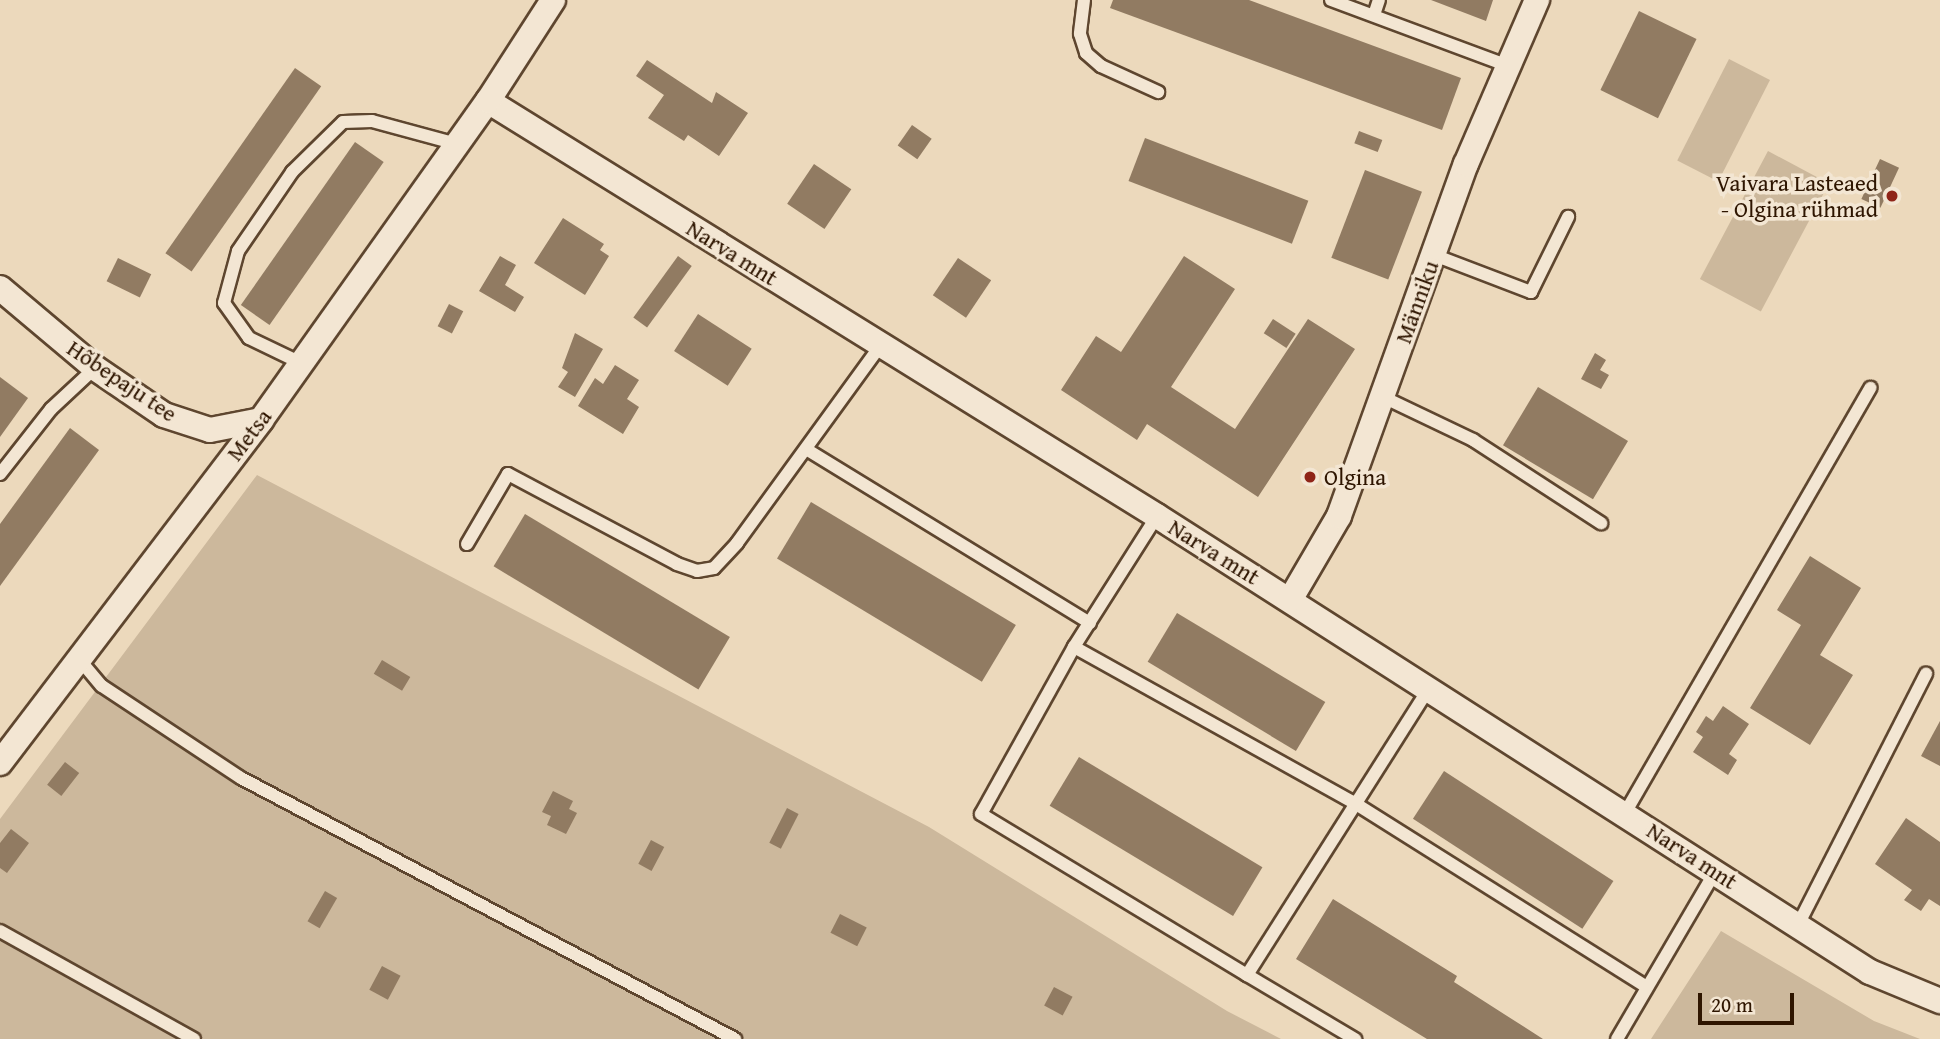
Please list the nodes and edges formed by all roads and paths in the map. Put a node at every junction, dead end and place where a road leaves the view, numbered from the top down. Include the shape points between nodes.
1 (553, 0) edge
2 (1084, 0) edge
3 (1331, 0) edge
4 (1379, 0) edge
5 (1537, 0) edge
6 (1374, 15) junction
7 (1508, 66) junction
8 (1158, 92) dead end
9 (488, 101) junction
10 (457, 144) junction
11 (1567, 216) dead end
12 (1434, 255) junction
13 (0, 288) edge
14 (881, 345) junction
15 (301, 363) junction
16 (95, 368) junction
17 (1870, 388) dead end
18 (1383, 397) junction
19 (261, 420) junction
20 (806, 449) junction
21 (0, 474) edge
22 (1157, 516) junction
23 (1601, 523) dead end
24 (467, 544) dead end
25 (1290, 600) junction
26 (1090, 623) junction
27 (1074, 647) junction
28 (79, 659) junction
29 (1926, 674) dead end
30 (1429, 688) junction
31 (0, 763) edge
32 (1353, 802) junction
33 (1625, 813) junction
34 (1715, 872) junction
35 (1799, 923) junction
36 (0, 931) edge
37 (1247, 975) junction
38 (1647, 987) junction
39 (1940, 1001) edge
40 (194, 1039) edge
41 (735, 1039) edge
42 (1355, 1039) edge
43 (1617, 1039) edge

1 - 9 street, Metsa
2 - 8 lane via 1080,34 1086,53 1101,66
3 - 6 lane
4 - 6 lane
5 - 7 street, Männiku
6 - 7 lane
7 - 12 street, Männiku
9 - 10 street, Metsa
9 - 14 street, Narva mnt
10 - 15 street, Metsa
10 - 15 lane via 372,121 343,122 292,172 238,251 225,303 249,338
11 - 12 lane via 1531,292
12 - 18 street, Männiku
13 - 16 street, Hõbepaju tee
14 - 20 lane
14 - 22 street, Narva mnt
15 - 19 street, Metsa
16 - 19 street, Hõbepaju tee via 164,415 186,424 210,430
16 - 21 lane via 51,409
17 - 33 lane
18 - 23 lane via 1473,440
18 - 25 street, Männiku via 1339,516
19 - 28 street, Metsa
20 - 24 lane via 714,568 697,571 677,564 508,474
20 - 26 lane
22 - 25 street, Narva mnt
22 - 26 lane
25 - 30 street, Narva mnt
26 - 27 lane
27 - 32 lane
27 - 37 lane via 981,814
28 - 31 street, Metsa
28 - 41 lane via 102,685 241,778
29 - 35 lane
30 - 32 lane
30 - 33 street, Narva mnt
32 - 37 lane
32 - 38 lane
33 - 34 street, Narva mnt
34 - 35 street, Narva mnt
34 - 38 lane
35 - 39 street, Narva mnt via 1870,972
36 - 40 lane
37 - 42 lane
38 - 43 lane

